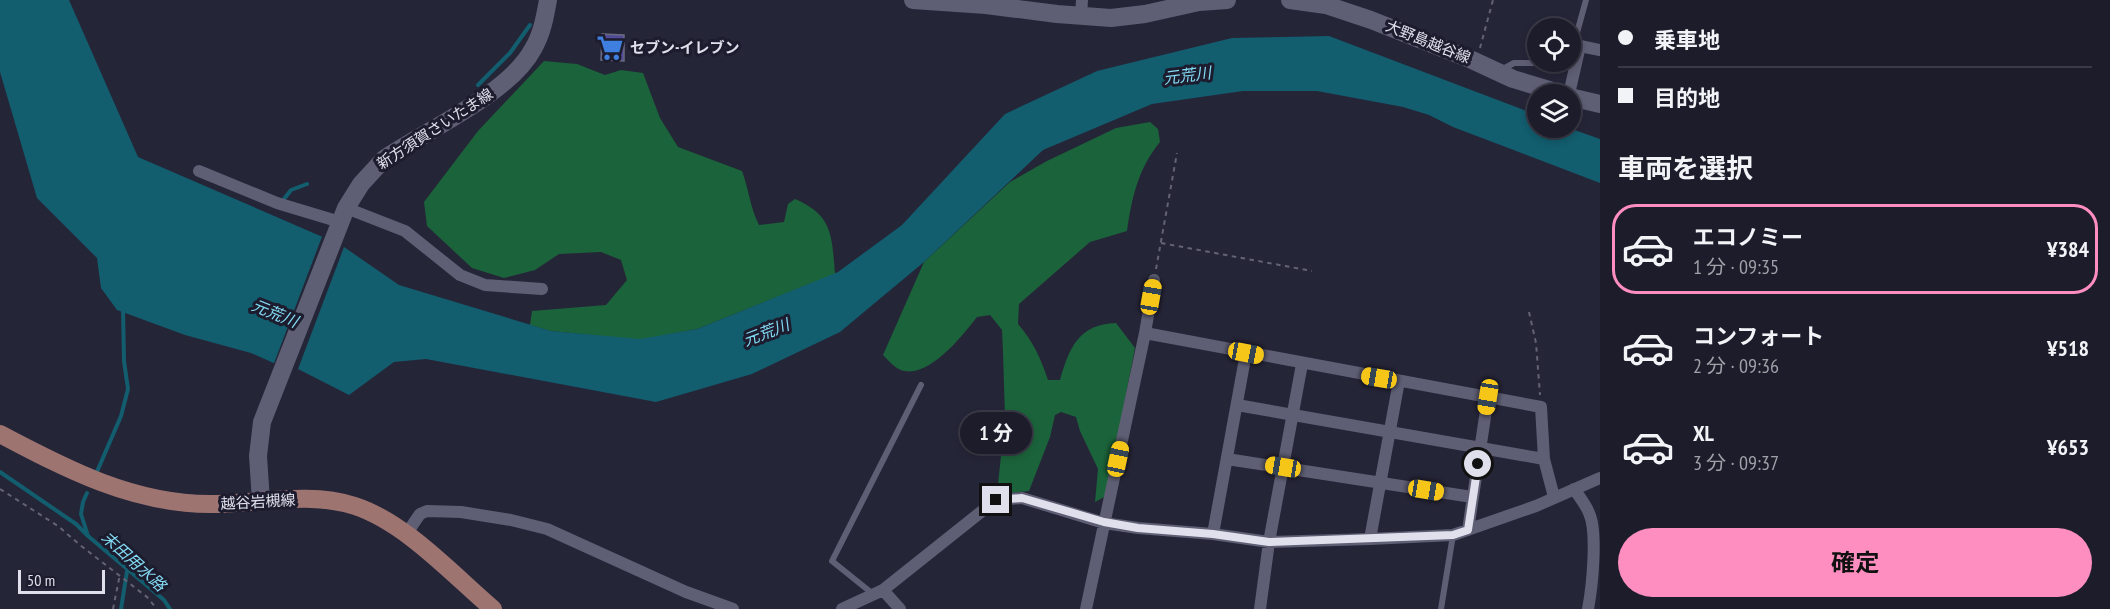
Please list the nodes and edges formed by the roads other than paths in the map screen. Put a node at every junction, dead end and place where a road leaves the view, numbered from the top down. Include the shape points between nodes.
1 (548, 0) edge
2 (914, 0) edge
3 (1227, 0) edge
4 (1290, 0) edge
5 (1586, 0) edge
6 (959, 1) edge
7 (1018, 4) edge
8 (1082, 8) edge
9 (1581, 18) edge
10 (1581, 46) edge
11 (1600, 50) edge
12 (1527, 63) edge
13 (1497, 72) junction
14 (1530, 84) edge
15 (1581, 99) edge
16 (1600, 104) edge
17 (199, 171) dead end
18 (341, 220) junction
19 (1155, 280) road end
20 (542, 289) dead end
21 (1145, 333) junction
22 (1246, 353) junction
23 (1302, 364) junction
24 (1399, 381) junction
25 (921, 385) dead end
26 (1488, 397) junction
27 (1237, 405) junction
28 (1293, 414) junction
29 (1389, 432) junction
30 (3, 438) edge
31 (1481, 448) junction
32 (1227, 459) junction
33 (1544, 459) junction
34 (1283, 467) junction
35 (1600, 478) edge
36 (1380, 483) junction
37 (1574, 489) junction
38 (1472, 497) junction
39 (1554, 497) junction
40 (261, 501) junction
41 (1104, 522) junction
42 (1468, 530) junction
43 (407, 533) junction
44 (1213, 534) junction
45 (1453, 535) junction
46 (1370, 539) junction
47 (1269, 542) junction
48 (1597, 551) edge
49 (878, 592) junction
50 (493, 609) edge
51 (733, 609) edge
52 (842, 609) edge
53 (900, 609) edge
54 (1086, 609) edge
55 (1260, 609) edge
56 (1441, 609) edge
57 (1588, 609) edge

1 - 18 main road, 新方須賀さいたま線 via 540,34 519,69 499,86 384,159 361,184
2 - 6 main road
3 - 8 main road via 1122,17
4 - 13 main road, 大野島越谷線 via 1326,5 1360,16
5 - 9 lane
6 - 7 main road
7 - 8 main road
10 - 11 street
12 - 13 lane via 1514,63
13 - 14 main road, 大野島越谷線
15 - 16 main road
17 - 18 street via 277,203
18 - 20 street via 405,231 460,275 485,285
18 - 40 main road, 新方須賀さいたま線 via 262,422
19 - 21 street
21 - 22 street
21 - 41 street
22 - 23 street
22 - 27 street
23 - 24 street
23 - 28 street
24 - 26 street
24 - 29 street
25 - 49 lane via 832,561
26 - 31 street
26 - 33 street via 1541,407
27 - 28 street
27 - 32 street
28 - 29 street
28 - 34 street
29 - 31 street
29 - 36 street
30 - 40 main road, 越谷岩槻線 via 90,479 138,495 178,503
31 - 33 street
31 - 38 street
32 - 34 street
32 - 44 street
33 - 39 street
34 - 36 street
34 - 47 street
35 - 37 street
36 - 38 street
36 - 46 street
37 - 39 street
37 - 48 street via 1590,514
38 - 42 street
39 - 42 street
40 - 43 main road, 越谷岩槻線 via 309,499 353,505
41 - 44 street
41 - 49 street via 1022,498 996,500
41 - 54 street
42 - 45 street
43 - 50 main road, 越谷岩槻線
43 - 51 street via 420,514 427,511 461,512 547,529
44 - 47 street
45 - 46 street
45 - 56 lane
46 - 47 street
47 - 55 street
48 - 57 street
49 - 52 street
49 - 53 street

